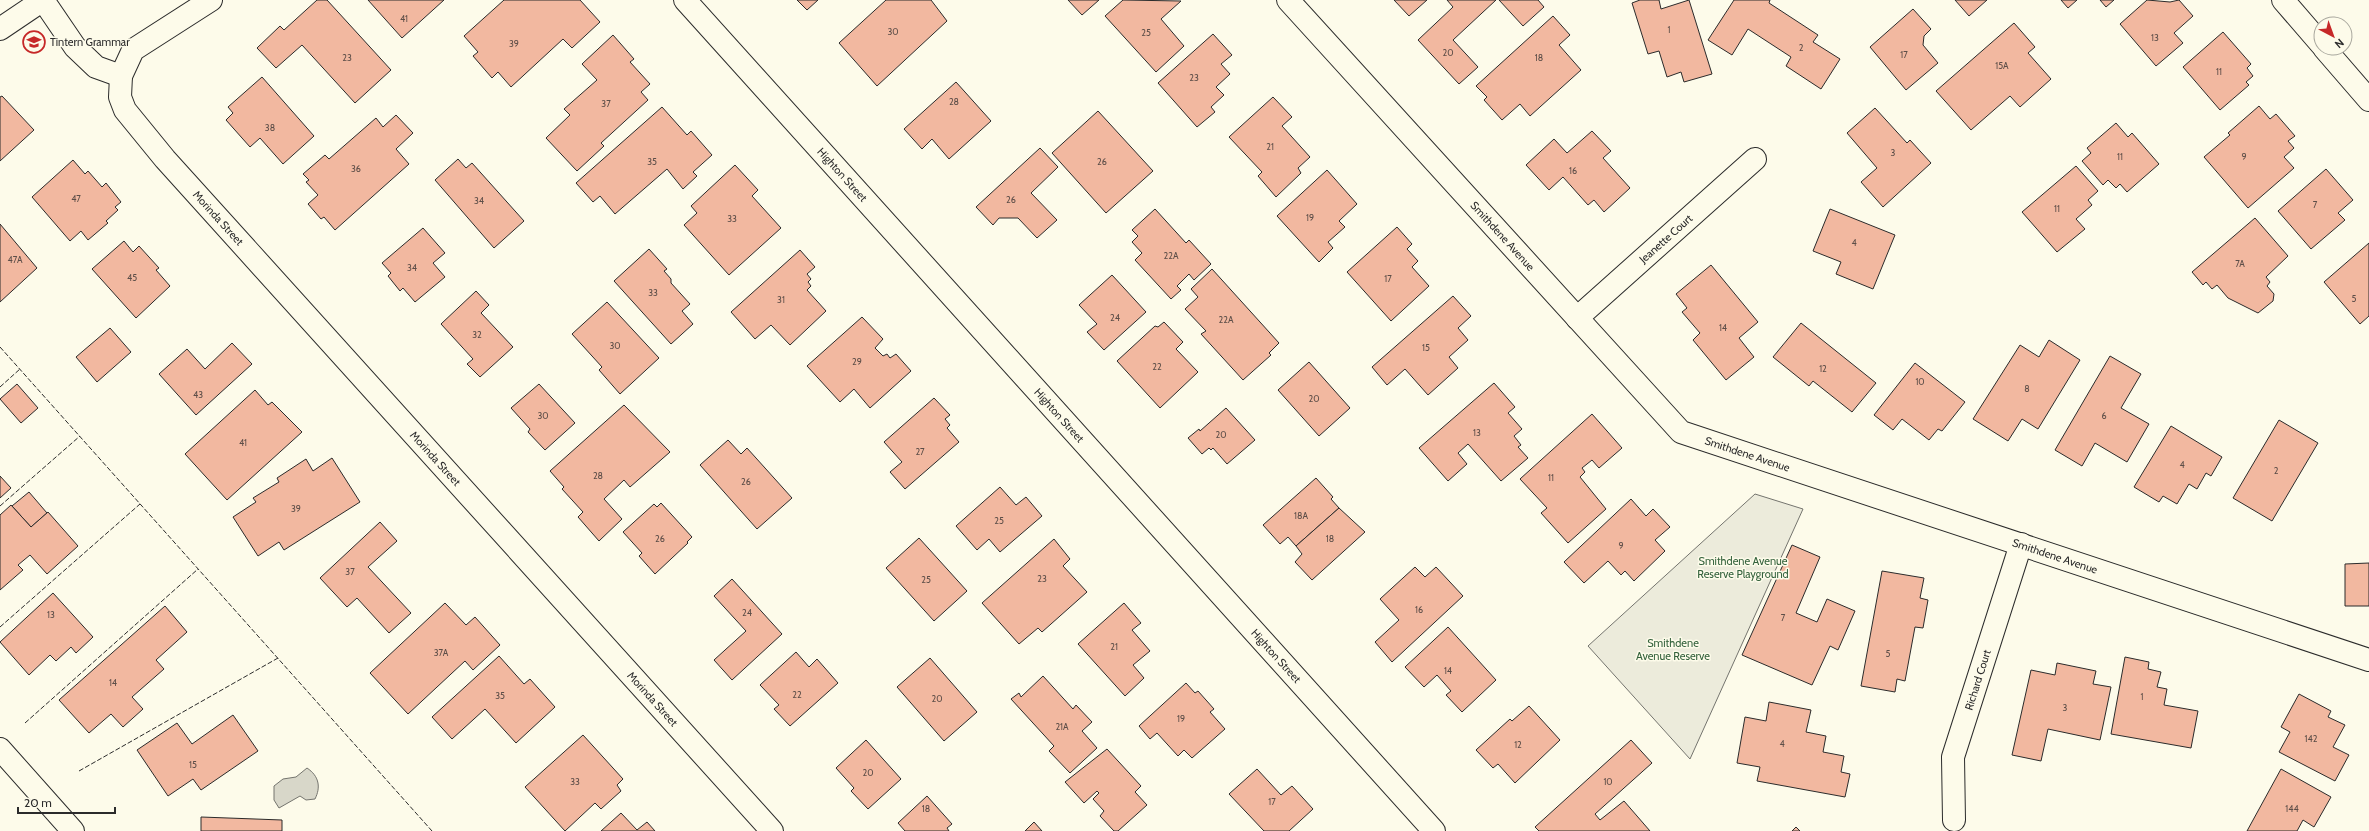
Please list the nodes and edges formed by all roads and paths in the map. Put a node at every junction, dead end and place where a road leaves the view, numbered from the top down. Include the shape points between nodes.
1 (43, 0) edge
2 (211, 0) edge
3 (684, 0) edge
4 (1288, 0) edge
5 (2283, 0) edge
6 (0, 28) edge
7 (2313, 35) edge
8 (2331, 56) edge
9 (121, 76) junction
10 (2369, 100) edge
11 (1755, 159) dead end
12 (1577, 318) junction
13 (2021, 544) junction
14 (2369, 660) edge
15 (0, 749) edge
16 (1954, 820) dead end
17 (73, 831) edge
18 (772, 831) edge
19 (1434, 831) edge

1 - 6 street
1 - 9 street via 75,47 96,67
2 - 9 street via 133,50
3 - 19 street, Highton Street
4 - 12 street, Smithdene Avenue
5 - 7 street
8 - 10 street
9 - 18 street, Morinda Street via 120,97 124,110 132,122
11 - 12 street, Jeanette Court
12 - 13 street, Smithdene Avenue via 1681,432
13 - 14 street, Smithdene Avenue
13 - 16 street, Richard Court via 1953,757
15 - 17 street

